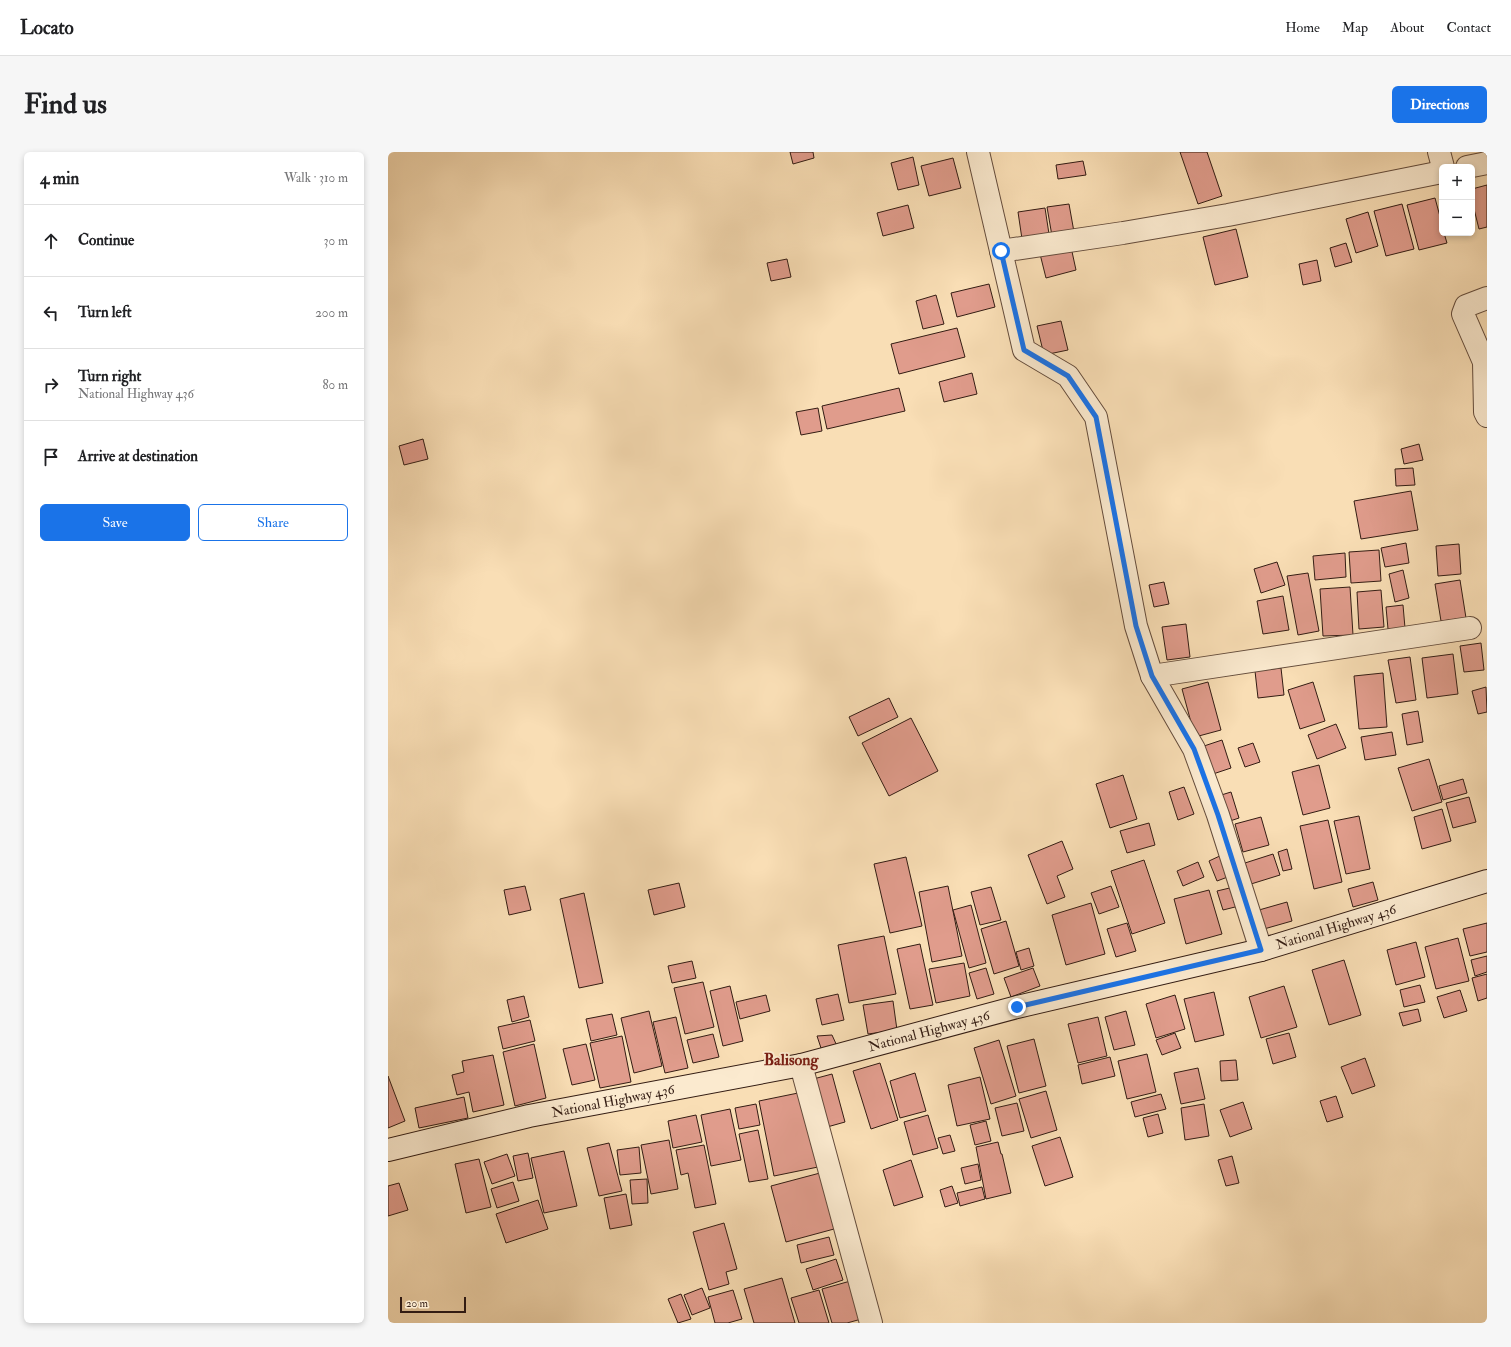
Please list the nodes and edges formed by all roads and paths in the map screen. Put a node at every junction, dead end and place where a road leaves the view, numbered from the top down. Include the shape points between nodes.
1 (978, 152) edge
2 (1439, 152) edge
3 (1487, 163) edge
4 (1442, 164) edge
5 (1475, 165) edge
6 (1439, 173) edge
7 (1001, 251) junction
8 (1487, 298) edge
9 (1487, 416) edge
10 (1470, 628) dead end
11 (1152, 676) junction
12 (1487, 881) edge
13 (1261, 950) junction
14 (801, 1066) junction
15 (388, 1150) edge
16 (871, 1323) edge

1 - 7 street
2 - 4 street
3 - 5 street
6 - 7 street via 1228,216
7 - 11 street via 1024,350 1068,376 1096,417 1136,626
8 - 9 street via 1466,306 1462,314 1484,362
10 - 11 street
11 - 13 street via 1194,749
12 - 13 street, National Highway 436
13 - 14 street, National Highway 436 via 1017,1007
14 - 15 street, National Highway 436 via 529,1116
14 - 16 street

